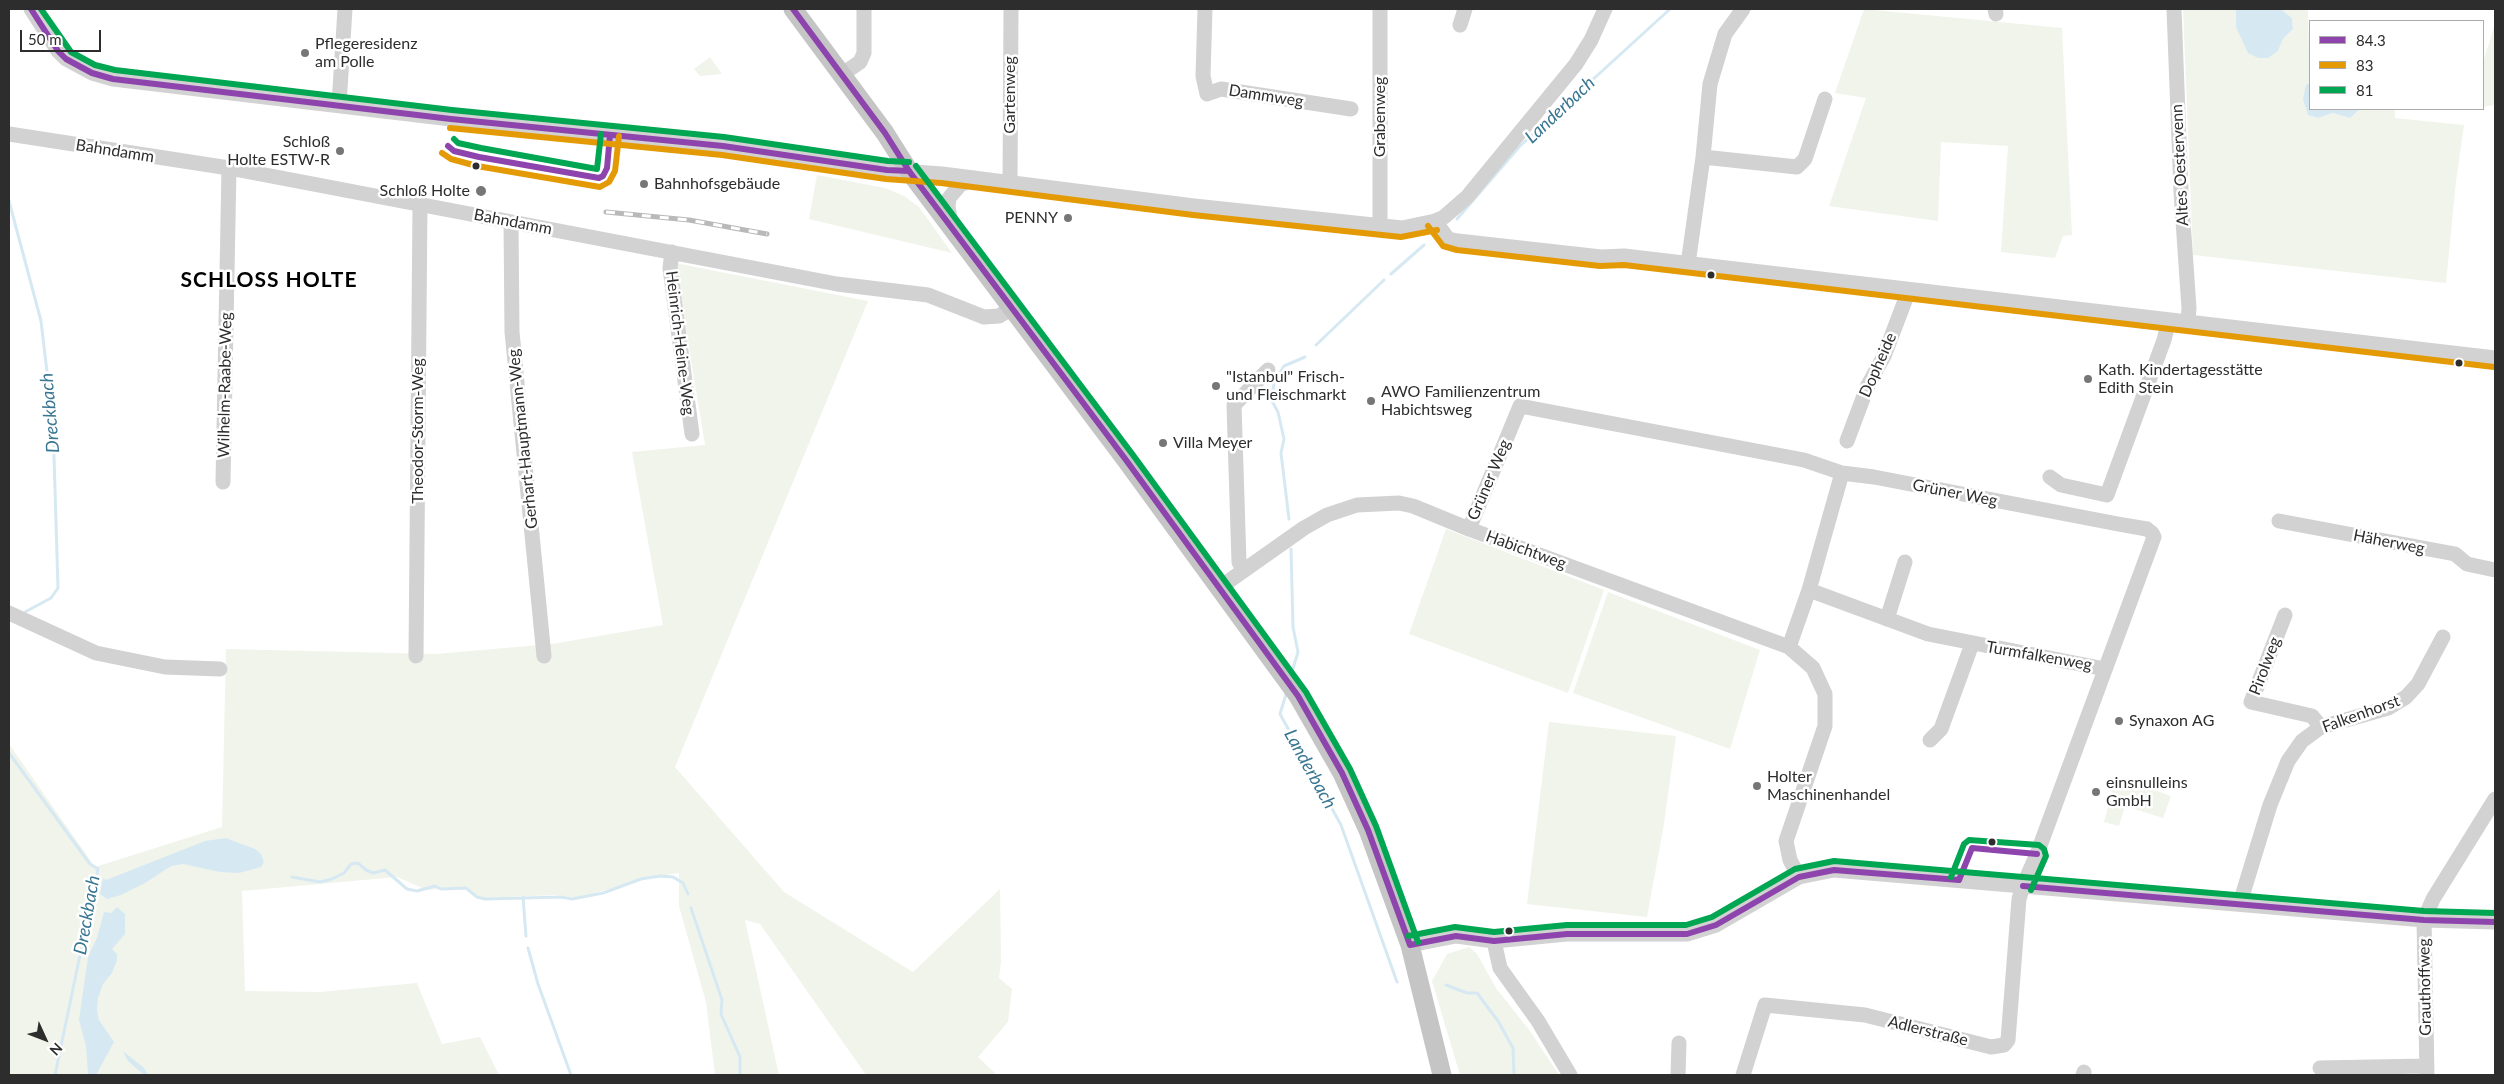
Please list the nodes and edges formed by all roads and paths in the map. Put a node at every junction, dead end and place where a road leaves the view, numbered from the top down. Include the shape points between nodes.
1 (31, 9) edge
2 (346, 9) edge
3 (793, 9) edge
4 (864, 9) edge
5 (1011, 9) edge
6 (1204, 9) edge
7 (1380, 9) edge
8 (1465, 9) edge
9 (1605, 9) edge
10 (1743, 9) edge
11 (2174, 9) edge
12 (1460, 25) dead end
13 (841, 75) junction
14 (1825, 99) dead end
15 (339, 105) junction
16 (1351, 109) dead end
17 (9, 134) edge
18 (1703, 157) junction
19 (229, 168) junction
20 (909, 171) junction
21 (975, 178) junction
22 (1010, 182) junction
23 (420, 205) junction
24 (511, 222) junction
25 (1435, 222) junction
26 (1380, 225) junction
27 (952, 227) junction
28 (672, 252) junction
29 (1688, 264) junction
30 (1909, 290) junction
31 (1012, 308) junction
32 (2169, 320) junction
33 (2188, 321) junction
34 (2495, 358) edge
35 (1268, 370) dead end
36 (692, 434) dead end
37 (1847, 441) dead end
38 (1842, 473) junction
39 (2050, 477) dead end
40 (223, 482) dead end
41 (2279, 522) dead end
42 (1469, 529) junction
43 (1905, 562) dead end
44 (2495, 570) edge
45 (1243, 571) junction
46 (1220, 588) junction
47 (1809, 590) junction
48 (9, 613) edge
49 (2285, 615) dead end
50 (1887, 619) junction
51 (2443, 637) dead end
52 (1972, 644) junction
53 (1789, 646) junction
54 (416, 656) dead end
55 (544, 656) dead end
56 (220, 668) dead end
57 (2105, 669) junction
58 (2322, 727) junction
59 (1930, 740) dead end
60 (2495, 799) edge
61 (1799, 877) junction
62 (2023, 886) junction
63 (2240, 903) junction
64 (2424, 920) junction
65 (2495, 922) edge
66 (1494, 941) junction
67 (1410, 945) junction
68 (1679, 1042) dead end
69 (2320, 1068) dead end
70 (2426, 1071) edge
71 (1442, 1075) edge
72 (1570, 1075) edge
73 (1678, 1075) edge
74 (1743, 1075) edge

1 - 15 street via 58,51 77,67 92,74
2 - 15 street
3 - 13 main road
4 - 13 street via 864,53 860,62
5 - 22 street, Gartenweg
6 - 16 street, Dammweg via 1203,76 1207,94 1221,89
7 - 26 street, Grabenweg
8 - 12 street
9 - 25 street via 1584,53 1553,94 1467,197
10 - 18 street via 1725,34 1710,84
11 - 33 street, Altes Oestervenn
13 - 20 main road
14 - 18 street via 1805,159 1797,167
15 - 20 street via 723,146
17 - 19 street, Bahndamm
18 - 29 street
19 - 23 street, Bahndamm
19 - 40 street, Wilhelm-Raabe-Weg
20 - 21 street
20 - 27 main road
21 - 22 street
21 - 27 street via 960,185 949,198
22 - 26 street via 1194,206
23 - 24 street, Bahndamm
23 - 54 street, Theodor-Storm-Weg
24 - 28 street, Bahndamm
24 - 55 street, Gerhart-Hauptmann-Weg via 512,332
25 - 26 street via 1402,228
25 - 29 street via 1448,239 1458,241
27 - 31 main road
28 - 31 street, Bahndamm via 837,284 928,295 984,317 999,316
28 - 36 street, Heinrich-Heine-Weg via 670,268
29 - 30 street
30 - 32 street
30 - 37 street, Dopheide
31 - 46 main road
32 - 33 street
32 - 39 street via 2107,495 2061,484
33 - 34 street
35 - 45 street via 1234,405 1239,562
38 - 42 street, Grüner Weg via 1804,460 1520,406
38 - 47 street
38 - 57 street, Grüner Weg via 2152,533 2154,537
41 - 44 street, Häherweg via 2455,554 2467,564
42 - 45 street, Habichtweg via 1406,504 1357,505 1304,528
42 - 53 street, Habichtweg
43 - 50 street
45 - 46 street, Habichtweg
46 - 67 main road via 1280,669 1334,758 1368,830
47 - 50 street, Turmfalkenweg
47 - 53 street
48 - 56 street via 96,652 165,667
49 - 58 street, Pirolweg via 2251,702 2312,716
50 - 52 street, Turmfalkenweg via 1928,634
51 - 58 street, Falkenhorst via 2418,684 2406,697 2388,708
52 - 57 street, Turmfalkenweg
52 - 59 street, Turmfalkenweg via 1941,729
53 - 61 street, Habichtweg via 1813,668 1825,694 1825,726 1786,841 1790,860
57 - 62 street, Grüner Weg
58 - 63 street, Falkenhorst via 2302,740 2288,761 2270,805
60 - 64 street, Grauthoffweg via 2433,899
61 - 62 street via 1834,870
61 - 66 street via 1716,925 1687,934 1567,934
62 - 63 street
62 - 74 street, Adlerstraße via 2019,899 2010,1029 2004,1045 1991,1047 1865,1015 1766,1005
63 - 64 street
64 - 65 street
64 - 70 street, Grauthoffweg
66 - 67 street via 1456,936
66 - 72 street via 1500,968
67 - 71 main road
68 - 73 street
69 - 70 street

